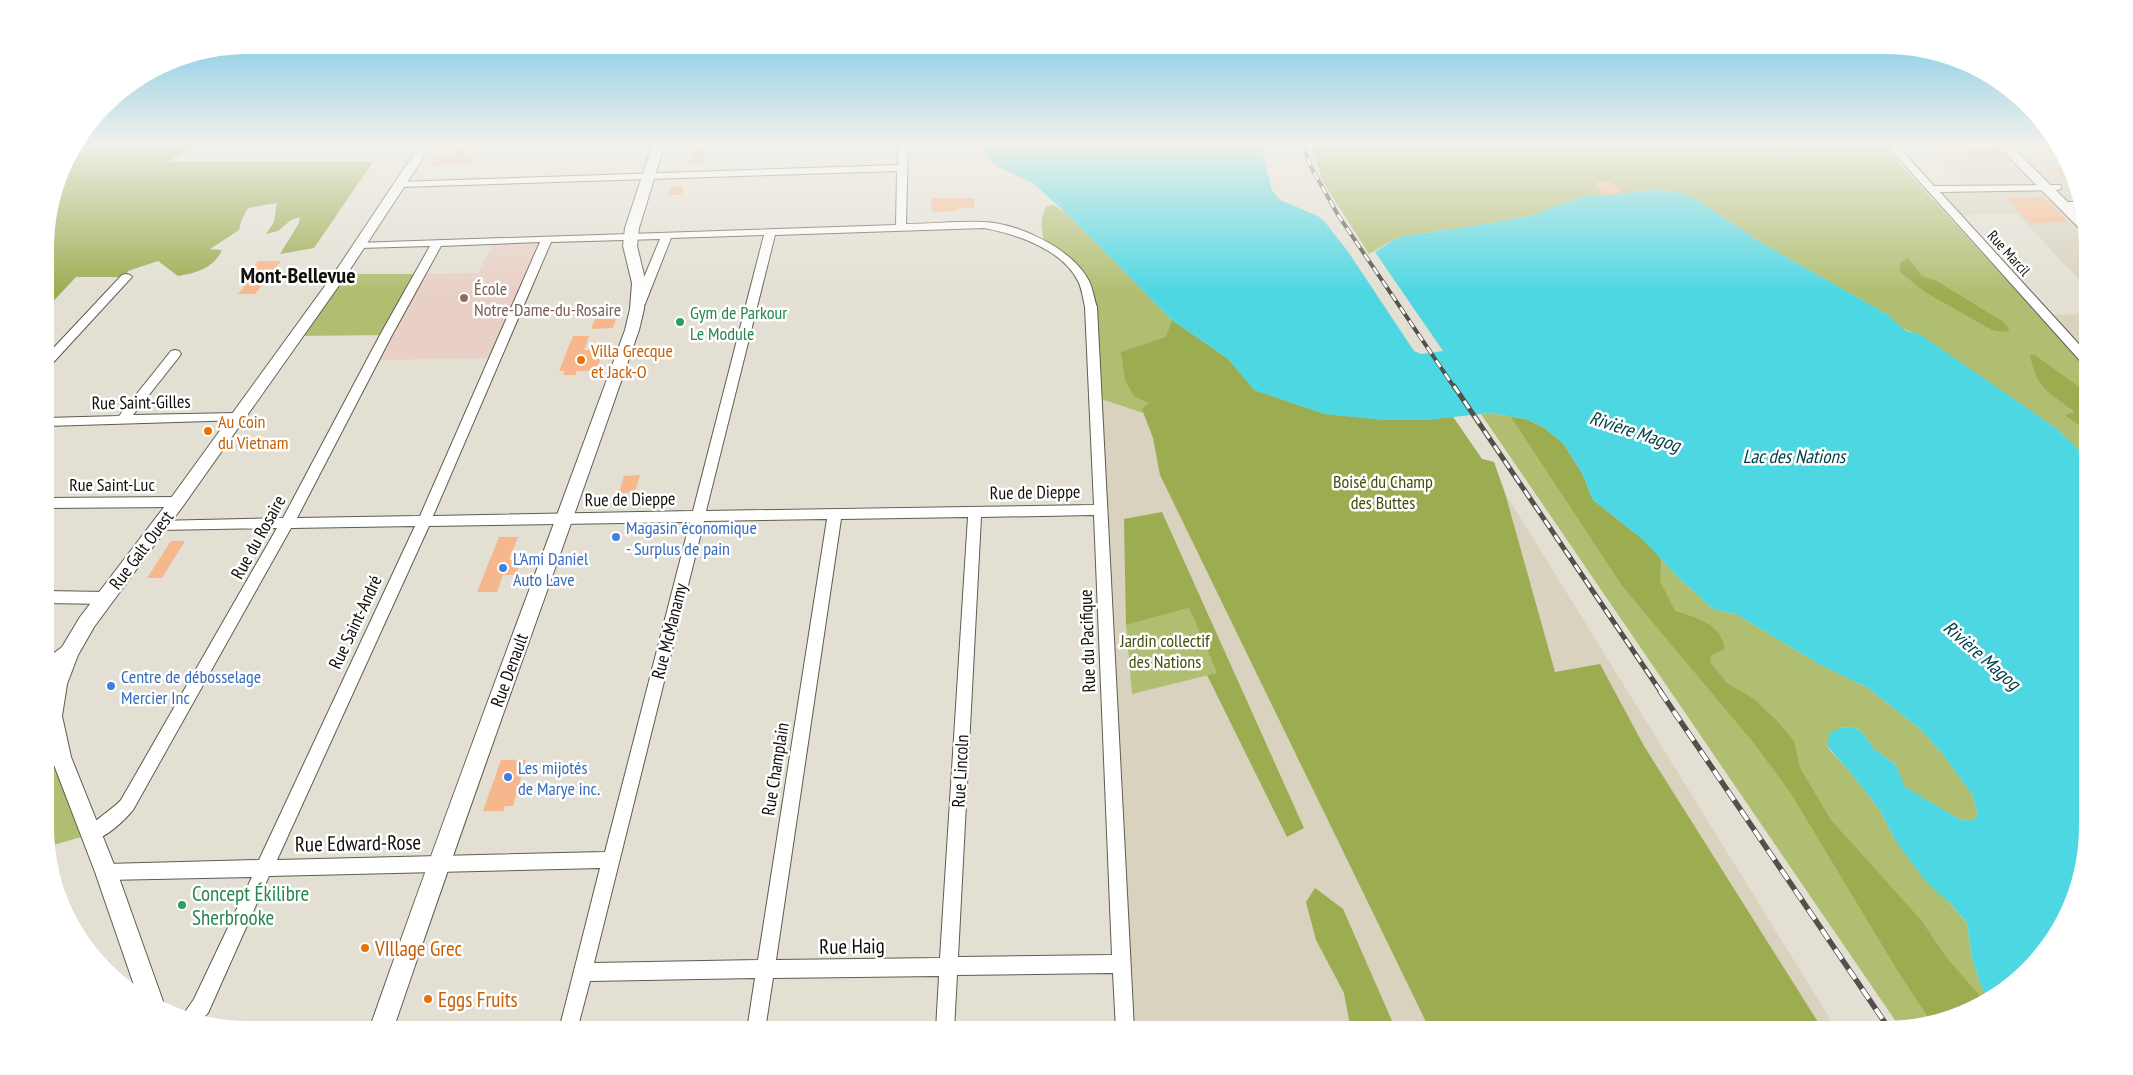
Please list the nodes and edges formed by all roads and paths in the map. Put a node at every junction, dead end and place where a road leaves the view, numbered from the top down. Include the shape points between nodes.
1 (394, 193) edge
2 (643, 193) edge
3 (902, 193) edge
4 (1936, 193) edge
5 (2059, 193) edge
6 (2075, 206) edge
7 (901, 228) junction
8 (770, 232) junction
9 (667, 235) junction
10 (631, 236) junction
11 (547, 239) junction
12 (438, 242) junction
13 (360, 245) junction
14 (126, 277) dead end
15 (637, 309) junction
16 (2079, 350) edge
17 (54, 354) edge
18 (176, 354) dead end
19 (238, 417) junction
20 (123, 419) junction
21 (54, 422) edge
22 (177, 502) junction
23 (54, 504) edge
24 (1101, 510) junction
25 (975, 512) junction
26 (834, 514) junction
27 (698, 517) junction
28 (565, 519) junction
29 (424, 521) junction
30 (287, 523) junction
31 (160, 525) junction
32 (54, 598) edge
33 (105, 598) junction
34 (69, 653) junction
35 (54, 664) edge
36 (54, 702) edge
37 (54, 756) edge
38 (91, 834) junction
39 (611, 860) junction
40 (438, 864) junction
41 (264, 868) junction
42 (106, 872) junction
43 (1121, 964) junction
44 (949, 967) junction
45 (765, 969) junction
46 (583, 972) junction
47 (149, 994) edge
48 (194, 1014) edge
49 (384, 1021) edge
50 (570, 1021) edge
51 (757, 1021) edge
52 (946, 1021) edge
53 (1124, 1021) edge

1 - 13 main road, Rue Galt Ouest
2 - 10 main road, Rue Denault
3 - 7 street
4 - 16 street, Rue Marcil
5 - 6 main road
7 - 8 street
7 - 24 street, Rue du Pacifique via 998,227 1045,246 1076,270 1083,280 1090,307
8 - 9 street
8 - 27 street, Rue McManamy
9 - 10 street
9 - 15 street, Rue Denault
10 - 11 street
10 - 15 main road, Rue Denault via 630,246 639,282
11 - 12 street
11 - 29 street, Rue Saint-André
12 - 13 street
12 - 30 street, Rue du Rosaire
13 - 19 main road, Rue Galt Ouest
14 - 17 street
15 - 28 main road, Rue Denault
18 - 20 street
19 - 20 street, Rue Saint-Gilles
19 - 22 main road, Rue Galt Ouest
20 - 21 street, Rue Saint-Gilles
22 - 23 street, Rue Saint-Luc
22 - 31 main road, Rue Galt Ouest
24 - 25 street, Rue de Dieppe
24 - 43 street, Rue du Pacifique
25 - 26 street, Rue de Dieppe
25 - 44 street, Rue Lincoln
26 - 27 street, Rue de Dieppe
26 - 45 street, Rue Champlain
27 - 28 street, Rue de Dieppe
27 - 39 street, Rue McManamy
28 - 29 street, Rue de Dieppe
28 - 40 main road, Rue Denault
29 - 30 street, Rue de Dieppe
29 - 41 street, Rue Saint-André
30 - 31 street, Rue de Dieppe
30 - 38 street, Rue du Rosaire via 127,805
31 - 33 main road, Rue Galt Ouest
32 - 33 street
33 - 34 main road, Rue Galt Ouest
34 - 35 main road
34 - 36 main road, Rue Galt Ouest
37 - 38 main road, Rue Galt Ouest
38 - 42 main road, Rue Galt Ouest
39 - 40 street, Rue Edward-Rose
39 - 46 street, Rue McManamy
40 - 41 street, Rue Edward-Rose
40 - 49 main road, Rue Denault
41 - 42 street, Rue Edward-Rose
41 - 48 street, Rue Saint-André via 201,1006
42 - 47 main road, Rue Galt Ouest
43 - 44 street, Rue Haig
43 - 53 street, Rue du Pacifique
44 - 45 street, Rue Haig
44 - 52 street, Rue Lincoln
45 - 46 street, Rue Haig
45 - 51 street, Rue Champlain
46 - 50 street, Rue McManamy

